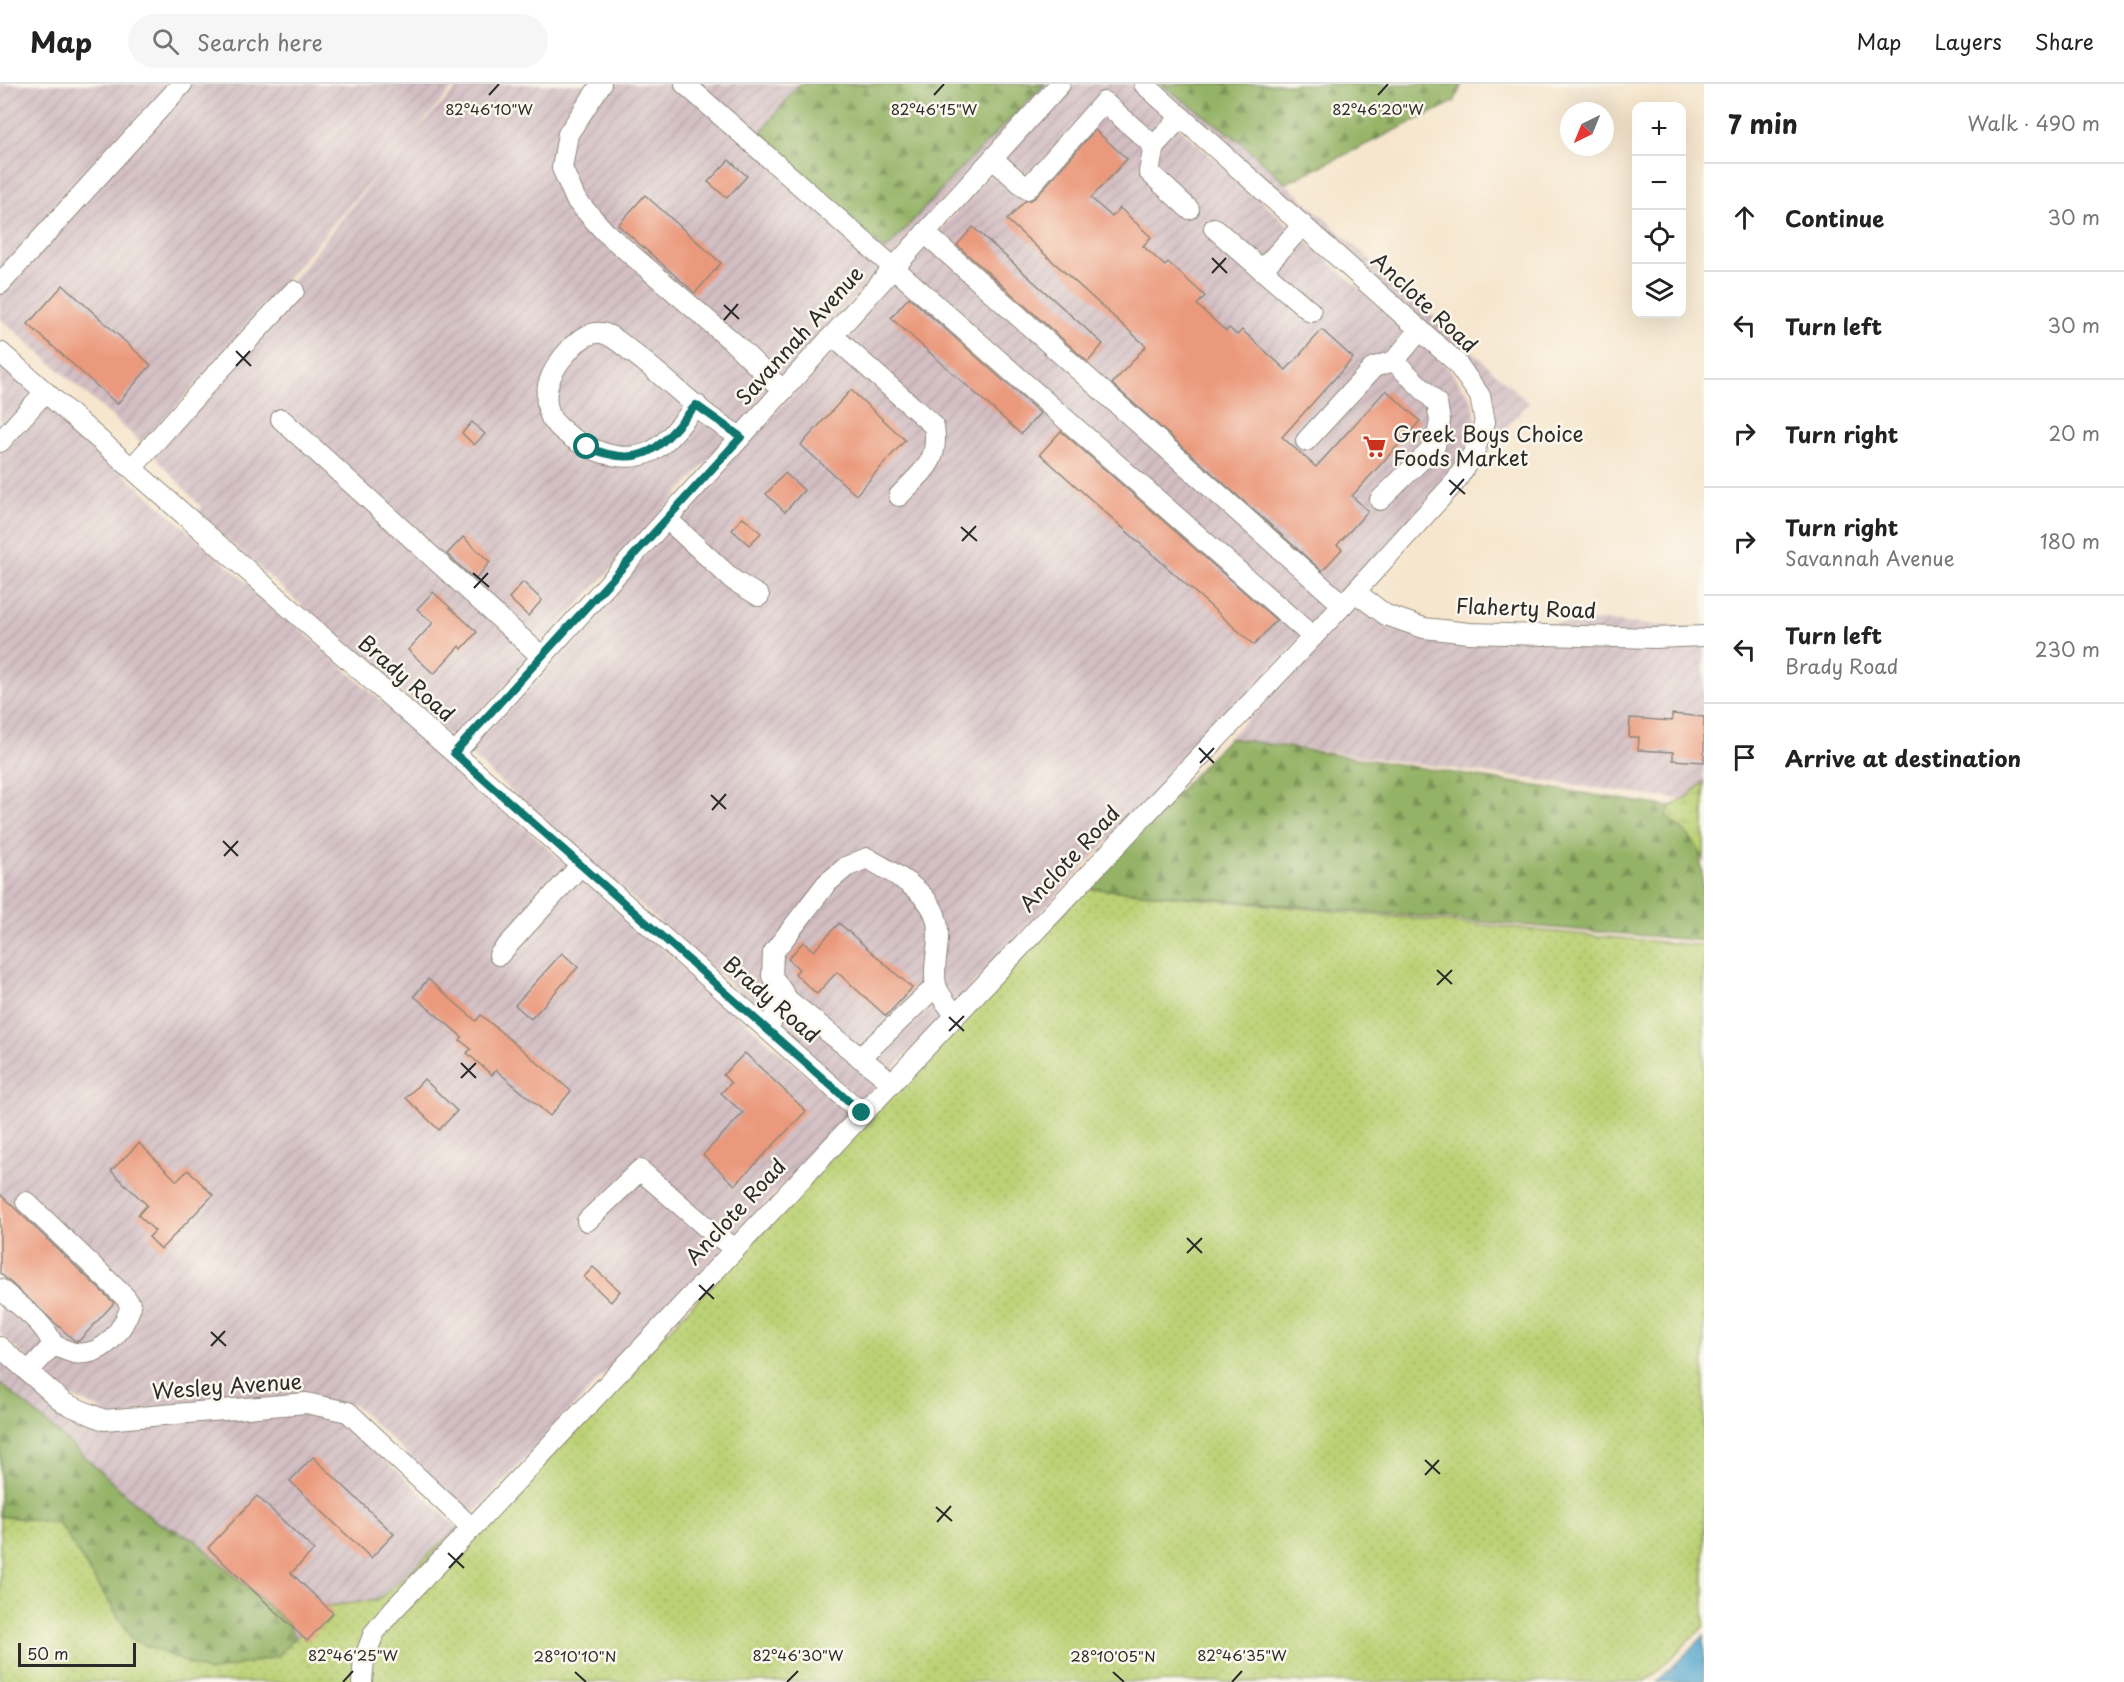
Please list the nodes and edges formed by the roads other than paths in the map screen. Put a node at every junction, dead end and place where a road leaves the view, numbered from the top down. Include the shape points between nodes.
1 (182, 84) edge
2 (602, 84) edge
3 (685, 84) edge
4 (1060, 84) edge
5 (1144, 84) edge
6 (1181, 117) junction
7 (1154, 146) junction
8 (993, 159) junction
9 (1189, 209) dead end
10 (1303, 225) junction
11 (1214, 228) dead end
12 (925, 233) junction
13 (895, 267) junction
14 (1262, 270) junction
15 (0, 284) edge
16 (294, 291) dead end
17 (1311, 312) dead end
18 (1420, 330) junction
19 (832, 336) junction
20 (0, 352) edge
21 (1394, 361) junction
22 (783, 391) junction
23 (45, 392) junction
24 (696, 405) junction
25 (281, 419) dead end
26 (741, 437) junction
27 (1306, 441) dead end
28 (0, 442) edge
29 (132, 468) junction
30 (899, 496) dead end
31 (1380, 500) dead end
32 (667, 519) junction
33 (759, 596) dead end
34 (1349, 599) junction
35 (1704, 636) edge
36 (1313, 637) junction
37 (542, 657) junction
38 (454, 753) junction
39 (581, 865) junction
40 (499, 955) dead end
41 (936, 986) junction
42 (788, 1000) junction
43 (955, 1015) junction
44 (766, 1028) junction
45 (860, 1058) junction
46 (891, 1082) junction
47 (862, 1113) junction
48 (26, 1202) dead end
49 (587, 1221) dead end
50 (735, 1248) junction
51 (0, 1289) edge
52 (53, 1344) junction
53 (0, 1347) edge
54 (28, 1372) junction
55 (472, 1528) junction
56 (362, 1682) edge

1 - 15 street
2 - 22 street via 568,134 562,168 576,200 605,232 733,342
3 - 13 street
4 - 8 street, Savannah Avenue
5 - 6 street, Anclote Road
6 - 7 street
6 - 10 street, Anclote Road
7 - 8 street via 1104,102 1028,189
7 - 9 street via 1149,172
8 - 12 street, Savannah Avenue
10 - 14 street
10 - 18 street, Anclote Road
11 - 14 street
12 - 13 street, Savannah Avenue
12 - 34 street, Flaherty Road
13 - 19 street, Savannah Avenue
13 - 36 street
14 - 17 street
16 - 29 street
18 - 21 street
18 - 34 street, Anclote Road via 1456,362 1480,396 1485,422 1474,452 1456,481
19 - 22 street, Savannah Avenue
19 - 30 street via 934,426 937,443 932,459
20 - 23 street, Brady Road
21 - 27 street via 1374,367
21 - 31 street via 1437,403 1440,422 1435,446
22 - 26 street, Savannah Avenue
23 - 28 street
23 - 29 street, Brady Road
24 - 24 street via 618,341 601,333 577,341 561,358 550,374 546,393 552,419 567,434 593,449 618,456 650,452
24 - 26 street
25 - 37 street
26 - 32 street, Savannah Avenue
29 - 38 street, Brady Road
32 - 33 street via 733,580
32 - 37 street, Savannah Avenue
34 - 35 street, Flaherty Road via 1424,628 1468,633
34 - 36 street, Anclote Road
36 - 43 street, Anclote Road
37 - 38 street, Savannah Avenue
38 - 39 street, Brady Road
39 - 40 street
39 - 44 street, Brady Road
41 - 42 street via 936,918 926,900 898,876 867,858 846,867 826,884 773,953 772,976
41 - 43 street
41 - 45 street
42 - 44 street
42 - 45 street
43 - 46 street, Anclote Road
44 - 47 street, Brady Road
45 - 46 street
46 - 47 street, Anclote Road
47 - 50 street, Anclote Road
48 - 52 street via 131,1306 113,1338 93,1353 74,1353
49 - 50 street via 640,1170
50 - 55 street, Anclote Road
51 - 52 street via 45,1330
52 - 54 street
53 - 54 street, Wesley Avenue
54 - 55 street, Wesley Avenue via 64,1403 104,1420 306,1403 348,1412
55 - 56 street, Anclote Road via 374,1633 364,1659

